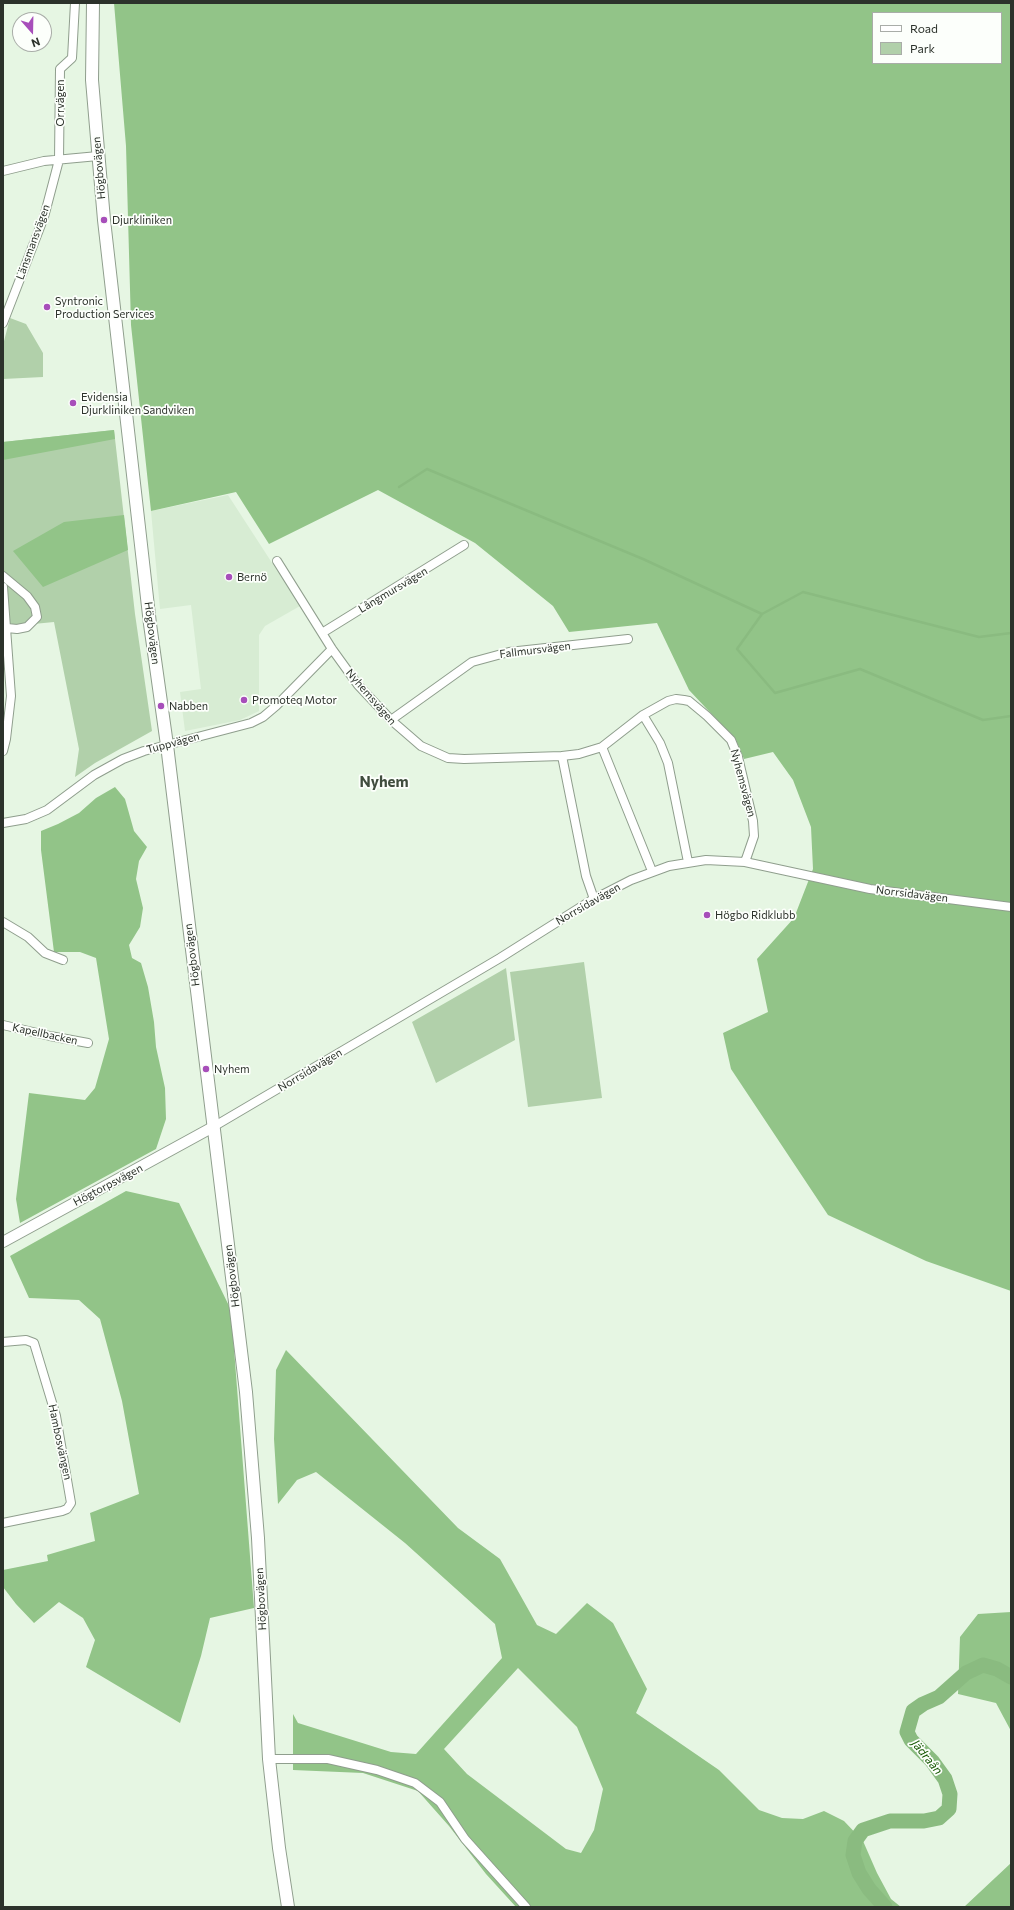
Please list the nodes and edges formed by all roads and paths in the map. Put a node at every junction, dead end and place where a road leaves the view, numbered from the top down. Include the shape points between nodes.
1 (75, 3) edge
2 (93, 3) edge
3 (98, 156) junction
4 (59, 160) junction
5 (3, 171) edge
6 (3, 323) edge
7 (464, 545) dead end
8 (277, 560) dead end
9 (3, 576) edge
10 (3, 587) edge
11 (6, 628) junction
12 (322, 633) junction
13 (628, 639) dead end
14 (332, 649) junction
15 (643, 715) junction
16 (391, 720) junction
17 (167, 745) junction
18 (602, 746) junction
19 (3, 751) edge
20 (562, 756) junction
21 (3, 823) edge
22 (688, 862) junction
23 (745, 862) junction
24 (652, 871) junction
25 (594, 899) junction
26 (1011, 907) edge
27 (3, 922) edge
28 (64, 960) dead end
29 (3, 1025) edge
30 (88, 1043) dead end
31 (213, 1127) junction
32 (3, 1242) edge
33 (3, 1342) edge
34 (3, 1524) edge
35 (269, 1759) junction
36 (288, 1907) edge
37 (526, 1907) edge

1 - 4 street, Orrvägen via 72,58 60,69
2 - 3 main road, Högbovägen via 92,80
3 - 4 street
3 - 17 main road, Högbovägen via 150,624
4 - 5 street
4 - 6 street, Länsmansvägen via 44,217
7 - 12 street, Långmursvägen
8 - 12 street, Nyhemsvägen
9 - 11 street via 28,596 35,607 37,617 27,627
10 - 11 street
11 - 19 street via 11,696
12 - 14 street, Nyhemsvägen
13 - 16 street, Fallmursvägen via 509,652 472,662
14 - 16 street, Nyhemsvägen via 358,685
14 - 17 street, Tuppvägen via 263,717 240,726
15 - 18 street, Nyhemsvägen
15 - 22 street via 660,743 668,763
15 - 23 street, Nyhemsvägen via 668,701 689,701 731,740 754,821 754,836
16 - 20 street, Nyhemsvägen via 421,746 448,758
17 - 21 street, Tuppvägen via 109,765 47,810 26,819
17 - 31 main road, Högbovägen
18 - 20 street, Nyhemsvägen via 579,754
18 - 24 street
20 - 25 street via 586,876
22 - 23 street, Norrsidavägen
22 - 24 street, Norrsidavägen
23 - 26 street, Norrsidavägen via 870,889
24 - 25 street, Norrsidavägen
25 - 31 street, Norrsidavägen via 500,958
27 - 28 street via 28,937 45,953
29 - 30 street, Kapellbacken
31 - 32 street, Högtorpsvägen
31 - 35 main road, Högbovägen via 246,1392 258,1538
33 - 34 street, Hambosvängen via 26,1340 34,1344 56,1416 71,1503 62,1511
35 - 36 main road, Högbovägen
35 - 37 street via 328,1760 377,1770 415,1783 440,1802 465,1839

